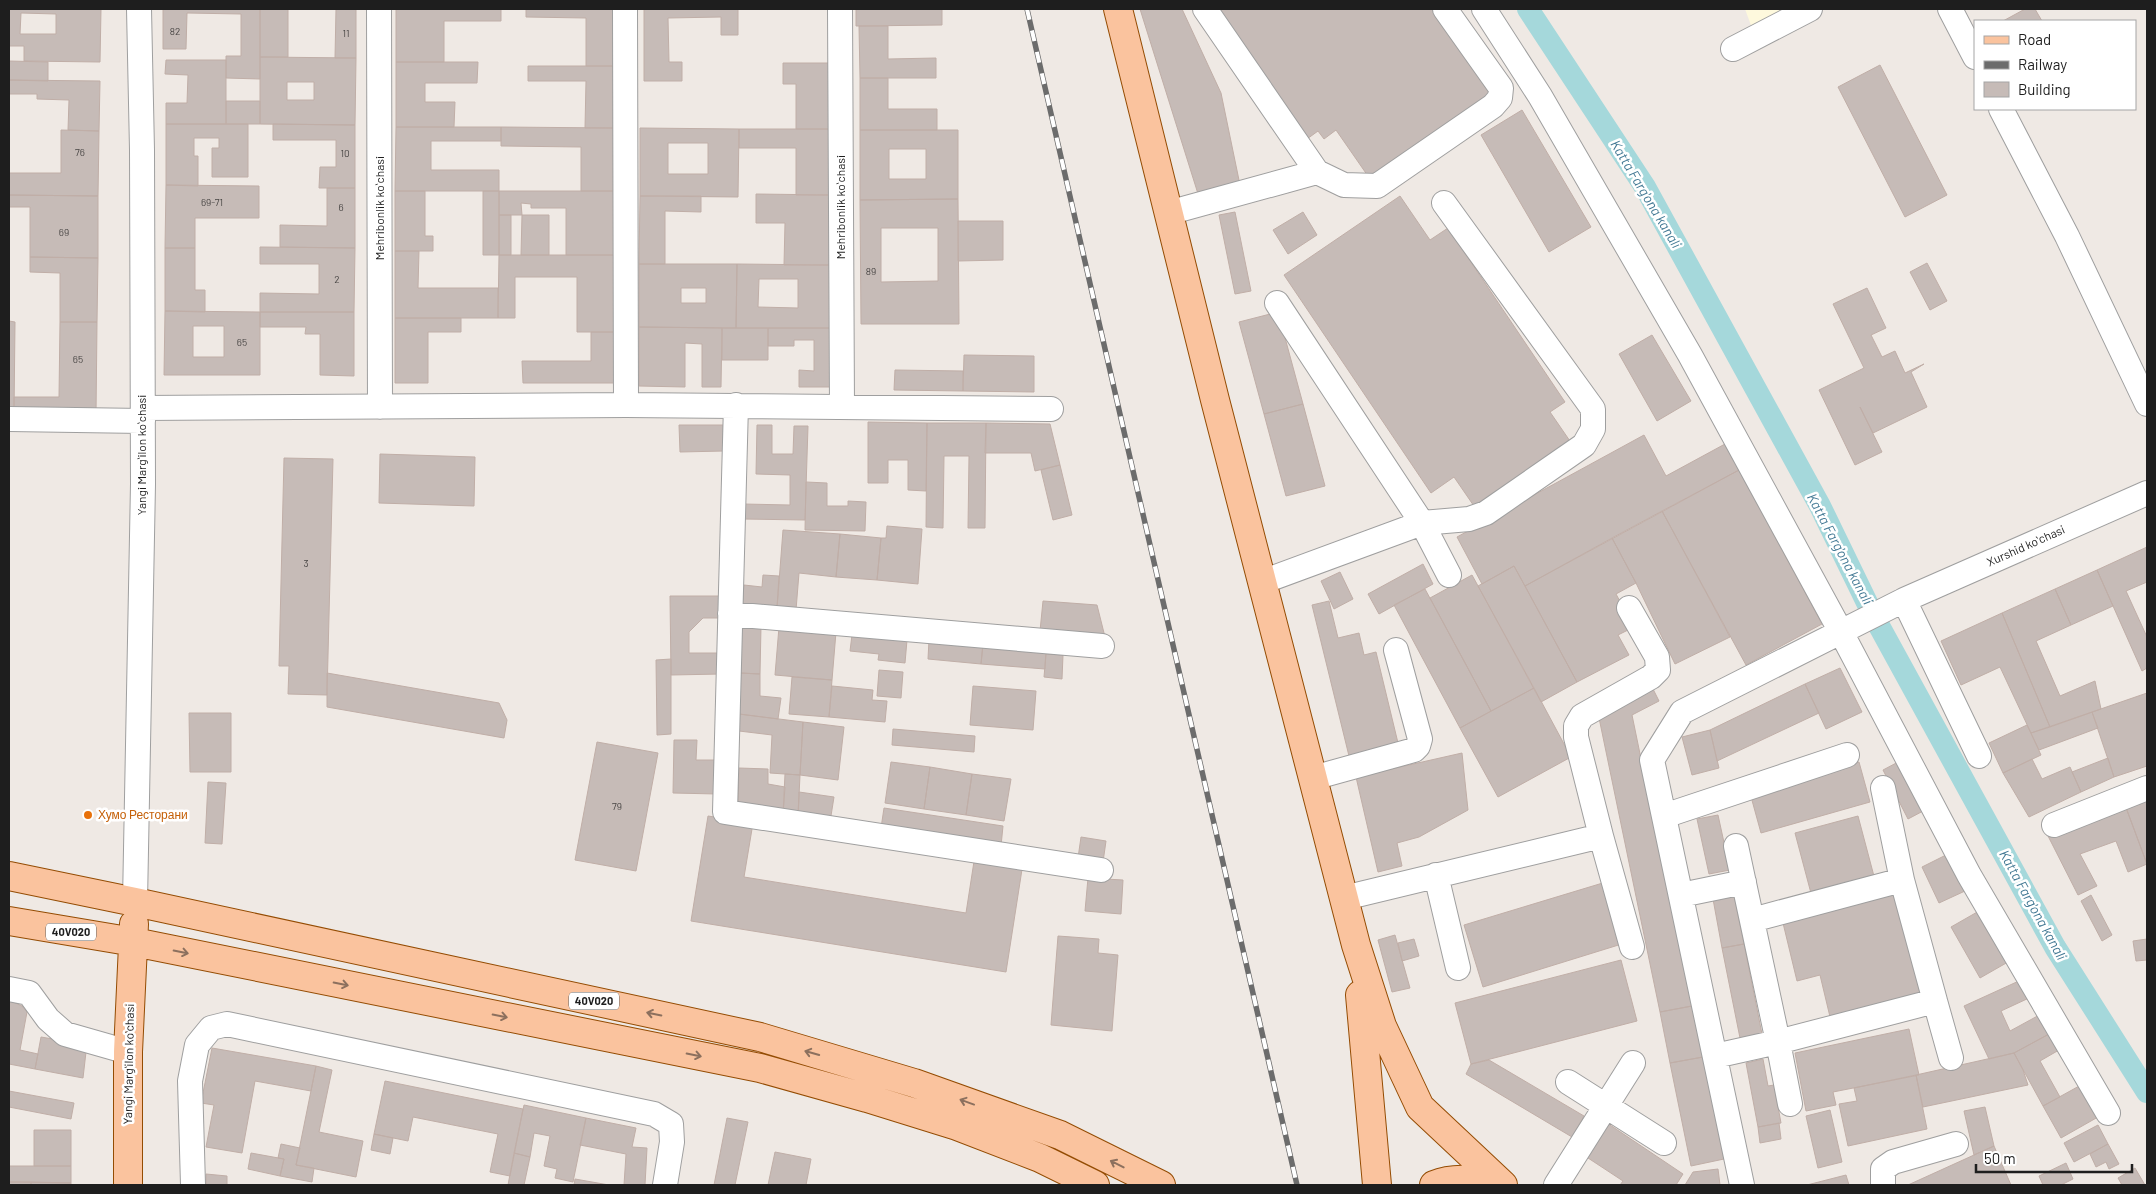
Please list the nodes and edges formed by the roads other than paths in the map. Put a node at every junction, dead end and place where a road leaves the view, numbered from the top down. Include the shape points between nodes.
1 (139, 9) edge
2 (380, 9) edge
3 (625, 9) edge
4 (840, 9) edge
5 (1118, 9) edge
6 (1205, 9) edge
7 (1445, 9) edge
8 (1484, 9) edge
9 (1810, 9) edge
10 (1950, 9) edge
11 (1733, 48) dead end
12 (1974, 55) edge
13 (2002, 110) edge
14 (1317, 172) junction
15 (1444, 203) dead end
16 (1168, 213) junction
17 (1276, 304) dead end
18 (2147, 404) edge
19 (626, 405) junction
20 (736, 405) junction
21 (842, 406) junction
22 (380, 408) junction
23 (1051, 409) dead end
24 (143, 415) junction
25 (9, 419) edge
26 (2147, 493) edge
27 (1422, 523) junction
28 (1449, 575) dead end
29 (1262, 582) junction
30 (1904, 600) junction
31 (1630, 608) dead end
32 (730, 614) junction
33 (1841, 632) junction
34 (1102, 646) dead end
35 (1396, 650) dead end
36 (1847, 755) dead end
37 (1979, 756) dead end
38 (1313, 778) junction
39 (1883, 788) dead end
40 (2147, 788) edge
41 (1664, 816) junction
42 (2054, 825) dead end
43 (1601, 836) junction
44 (1736, 846) dead end
45 (1101, 870) dead end
46 (1436, 875) junction
47 (9, 876) edge
48 (1902, 880) junction
49 (1744, 882) junction
50 (1681, 895) junction
51 (1344, 898) junction
52 (135, 902) junction
53 (1752, 920) junction
54 (9, 921) edge
55 (134, 942) junction
56 (1356, 946) junction
57 (1632, 948) dead end
58 (1458, 968) dead end
59 (9, 989) edge
60 (1935, 1001) junction
61 (1778, 1042) junction
62 (128, 1052) junction
63 (1714, 1056) junction
64 (1951, 1058) dead end
65 (1633, 1064) dead end
66 (1568, 1082) dead end
67 (1790, 1104) dead end
68 (1606, 1106) junction
69 (2108, 1113) dead end
70 (1664, 1144) dead end
71 (1956, 1144) dead end
72 (128, 1185) edge
73 (193, 1185) edge
74 (664, 1185) edge
75 (1095, 1185) edge
76 (1161, 1185) edge
77 (1377, 1185) edge
78 (1434, 1185) edge
79 (1494, 1185) edge
80 (1503, 1185) edge
81 (1556, 1185) edge
82 (1742, 1185) edge
83 (1882, 1185) edge

1 - 24 street, Yangi Margʻilon koʻchasi
2 - 22 street, Mehribonlik koʻchasi
3 - 19 street
4 - 21 street, Mehribonlik koʻchasi
5 - 16 main road
6 - 14 street
7 - 14 street via 1501,88 1500,98 1376,186 1344,184
8 - 33 street via 1540,96 1690,354
9 - 11 street
10 - 12 street
13 - 18 street via 2067,236
14 - 16 street
15 - 27 street via 1593,409 1593,429 1584,445 1486,513 1469,519
16 - 29 main road
17 - 27 street
19 - 20 street
19 - 22 street
20 - 21 street
20 - 32 street
21 - 23 street
22 - 24 street
24 - 25 street
24 - 52 street, Yangi Margʻilon koʻchasi
26 - 30 street, Xurshid koʻchasi
27 - 28 street
27 - 29 street
29 - 38 main road
30 - 33 street, Xurshid koʻchasi
30 - 37 street
31 - 43 street via 1657,658 1658,670 1582,716 1576,726
32 - 34 street
32 - 45 street via 725,812
33 - 41 street, Xurshid koʻchasi via 1682,712 1652,760
33 - 69 street via 1968,875
35 - 38 street via 1420,739 1418,746 1414,750
36 - 41 street
38 - 51 main road
39 - 48 street
40 - 42 street
41 - 50 street, Xurshid koʻchasi
43 - 46 street
43 - 57 street
44 - 49 street
46 - 51 street
46 - 58 street
47 - 52 main road, 40V020
48 - 53 street
48 - 60 street
49 - 50 street
49 - 53 street
50 - 63 street, Xurshid koʻchasi
51 - 56 main road
52 - 55 main road, Yangi Margʻilon koʻchasi
76 -> 52 main road, 40V020 via 1060,1135 914,1083 760,1037
53 - 61 street
54 - 55 main road, 40V020
55 - 62 main road, Yangi Margʻilon koʻchasi
55 -> 75 main road, 40V020 via 760,1068 957,1126 1040,1158
56 - 77 main road
56 - 80 main road via 1382,1026 1420,1107
59 - 62 street via 29,993 48,1019 65,1034
60 - 61 street
60 - 64 street
61 - 63 street
61 - 67 street
62 - 72 main road, Yangi Margʻilon koʻchasi
63 - 82 street, Xurshid koʻchasi
65 - 68 street
66 - 68 street
68 - 70 street
68 - 81 street
71 - 83 street via 1893,1162 1883,1170
73 - 74 street via 190,1081 197,1045 210,1028 227,1024 654,1114 671,1124 672,1142
78 - 79 main road via 1463,1180

